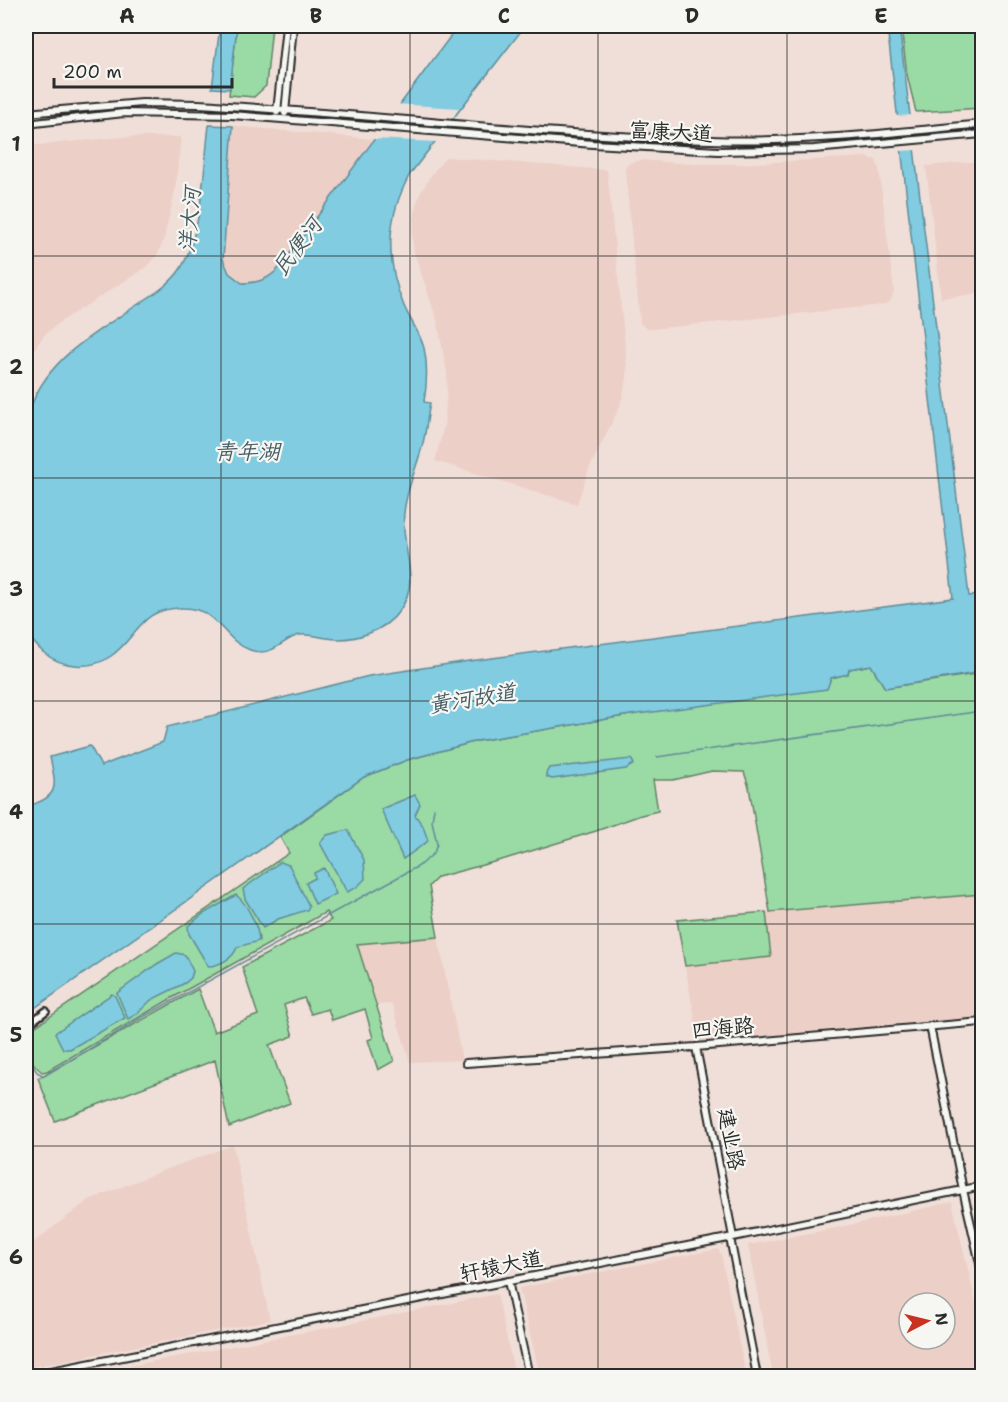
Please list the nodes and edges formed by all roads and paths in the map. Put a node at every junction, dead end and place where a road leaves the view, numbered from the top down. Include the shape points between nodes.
1 (286, 26) edge
2 (293, 26) edge
3 (281, 110) junction
4 (325, 113) junction
5 (26, 114) edge
6 (280, 119) junction
7 (324, 123) junction
8 (26, 124) edge
9 (982, 124) edge
10 (982, 134) edge
11 (46, 1011) dead end
12 (982, 1022) edge
13 (26, 1026) edge
14 (930, 1026) junction
15 (696, 1047) junction
16 (466, 1063) dead end
17 (982, 1186) edge
18 (963, 1190) junction
19 (732, 1238) junction
20 (982, 1272) edge
21 (508, 1281) junction
22 (26, 1376) edge
23 (529, 1377) edge
24 (757, 1377) edge

1 - 3 street
2 - 3 street
3 - 4 street
3 - 5 street via 142,103
3 - 6 street
4 - 7 street
4 - 9 street, 富康大道 via 712,140 809,140
6 - 7 street
6 - 8 street via 124,113
7 - 10 street, 富康大道 via 718,151 814,149
11 - 13 street
12 - 14 street, 四海路
14 - 15 street, 四海路
14 - 18 street
15 - 16 street, 四海路
15 - 19 street, 建业路
17 - 18 street, 轩辕大道
18 - 19 street, 轩辕大道
18 - 20 street
19 - 21 street, 轩辕大道
19 - 24 street, 建业路
21 - 22 street, 轩辕大道
21 - 23 street

